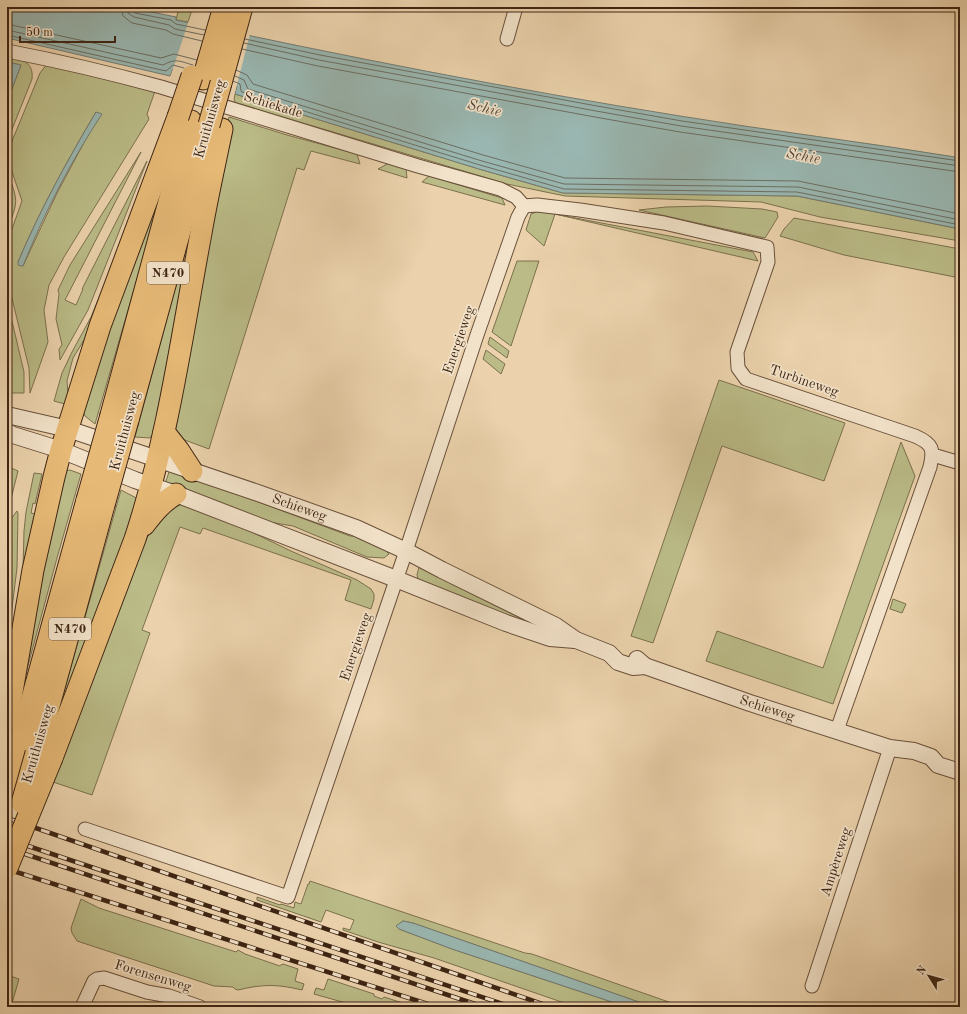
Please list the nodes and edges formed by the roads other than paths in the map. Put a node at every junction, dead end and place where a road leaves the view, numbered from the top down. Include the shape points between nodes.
1 (224, 7) edge
2 (242, 7) edge
3 (516, 7) edge
4 (507, 39) dead end
5 (7, 51) edge
6 (200, 123) junction
7 (524, 206) junction
8 (7, 415) edge
9 (68, 429) junction
10 (7, 432) edge
11 (164, 432) junction
12 (61, 450) junction
13 (932, 455) junction
14 (158, 459) junction
15 (960, 463) edge
16 (192, 471) junction
17 (151, 486) junction
18 (176, 494) junction
19 (135, 538) junction
20 (406, 550) junction
21 (396, 579) junction
22 (576, 640) junction
23 (7, 721) edge
24 (837, 730) junction
25 (890, 748) junction
26 (35, 753) junction
27 (960, 772) edge
28 (7, 789) edge
29 (85, 829) dead end
30 (7, 856) edge
31 (7, 868) edge
32 (812, 986) dead end
33 (82, 1007) edge
34 (200, 1007) edge

1 - 6 highway, N470, bridge via 215,35 200,54
2 - 6 highway, Kruithuisweg / N470, bridge via 226,63
3 - 4 street
5 - 7 street, Schiekade via 161,87 500,189 516,197
6 - 9 highway, N470 via 100,326
6 - 11 highway, N470 via 201,231
6 - 26 highway, Kruithuisweg / N470, bridge via 96,502
7 - 13 street, Turbineweg via 580,210 664,223 767,248 768,262 736,352 738,368 746,379 915,436 928,443
7 - 20 street, Energieweg via 477,334
8 - 9 street, Schieweg
9 - 12 highway, N470
9 - 14 street, Schieweg
10 - 12 street, Schieweg
11 - 14 highway, N470
11 - 16 highway
12 - 17 street, Schieweg
12 - 23 highway, N470 via 33,570
13 - 15 street
13 - 24 street via 930,467
14 - 16 street, Schieweg
14 - 17 highway, N470
16 - 20 street, Schieweg via 356,528
17 - 18 street, Schieweg
17 - 19 highway, N470
18 - 19 highway, N470 via 156,508
18 - 21 street, Schieweg
19 - 26 highway, N470
20 - 21 street, Energieweg
20 - 22 street, Schieweg via 556,626
21 - 22 street, Schieweg via 520,628 550,638
21 - 29 street, Energieweg via 288,897
22 - 24 street, Schieweg via 609,653 618,662 626,665 645,666
24 - 25 street, Schieweg
25 - 27 street, Schieweg via 914,751
25 - 32 street, Ampèreweg
26 - 28 highway, Kruithuisweg / N470
26 - 30 highway, Kruithuisweg / N470, bridge
26 - 31 highway, N470, bridge
33 - 34 street, Forensenweg via 91,985 96,979 104,978

